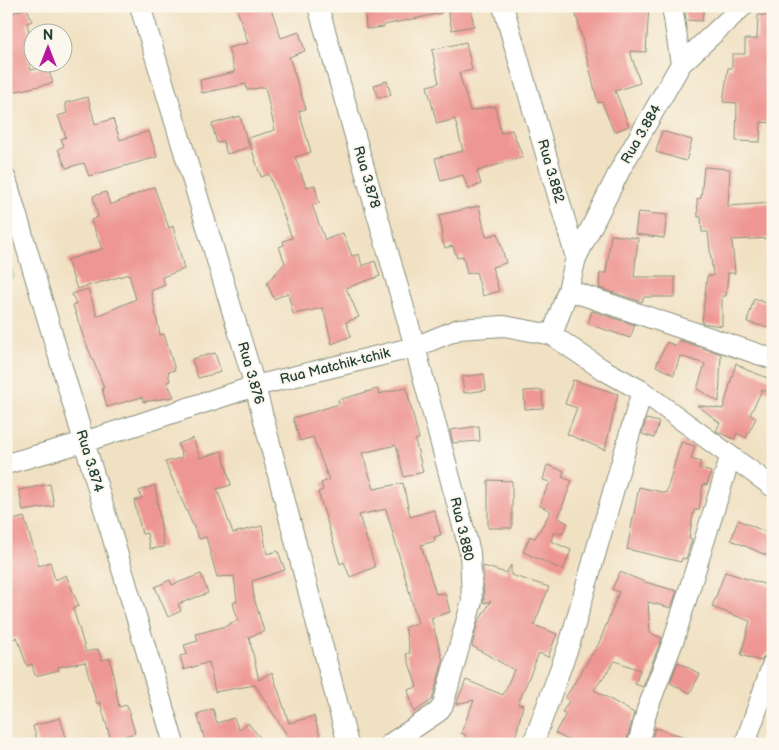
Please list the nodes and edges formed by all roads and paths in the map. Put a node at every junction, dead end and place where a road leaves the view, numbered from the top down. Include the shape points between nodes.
1 (140, 6) edge
2 (318, 6) edge
3 (503, 6) edge
4 (672, 6) edge
5 (743, 6) edge
6 (681, 64) junction
7 (6, 179) edge
8 (576, 258) junction
9 (568, 290) junction
10 (552, 335) junction
11 (415, 347) junction
12 (773, 359) edge
13 (255, 386) junction
14 (642, 391) junction
15 (84, 442) junction
16 (730, 458) junction
17 (6, 464) edge
18 (773, 487) edge
19 (773, 663) edge
20 (174, 744) edge
21 (348, 744) edge
22 (390, 744) edge
23 (533, 744) edge
24 (638, 744) edge
25 (745, 744) edge

1 - 13 street, Rua 3.876
2 - 11 street, Rua 3.878
3 - 8 street, Rua 3.882
4 - 6 street
5 - 6 street, Rua 3.884
6 - 8 street, Rua 3.884 via 621,168
7 - 15 street, Rua 3.874
8 - 9 street
9 - 10 street
9 - 12 street
10 - 11 street, Rua Matchik-tchik via 504,326 459,329
10 - 14 street
11 - 13 street, Rua Matchik-tchik
11 - 22 street, Rua 3.880 via 470,552 472,601 443,705 438,712
13 - 15 street, Rua Matchik-tchik
13 - 21 street, Rua 3.876
14 - 16 street
14 - 23 street via 570,642
15 - 17 street, Rua Matchik-tchik
15 - 20 street, Rua 3.874
16 - 18 street
16 - 24 street
19 - 25 street

